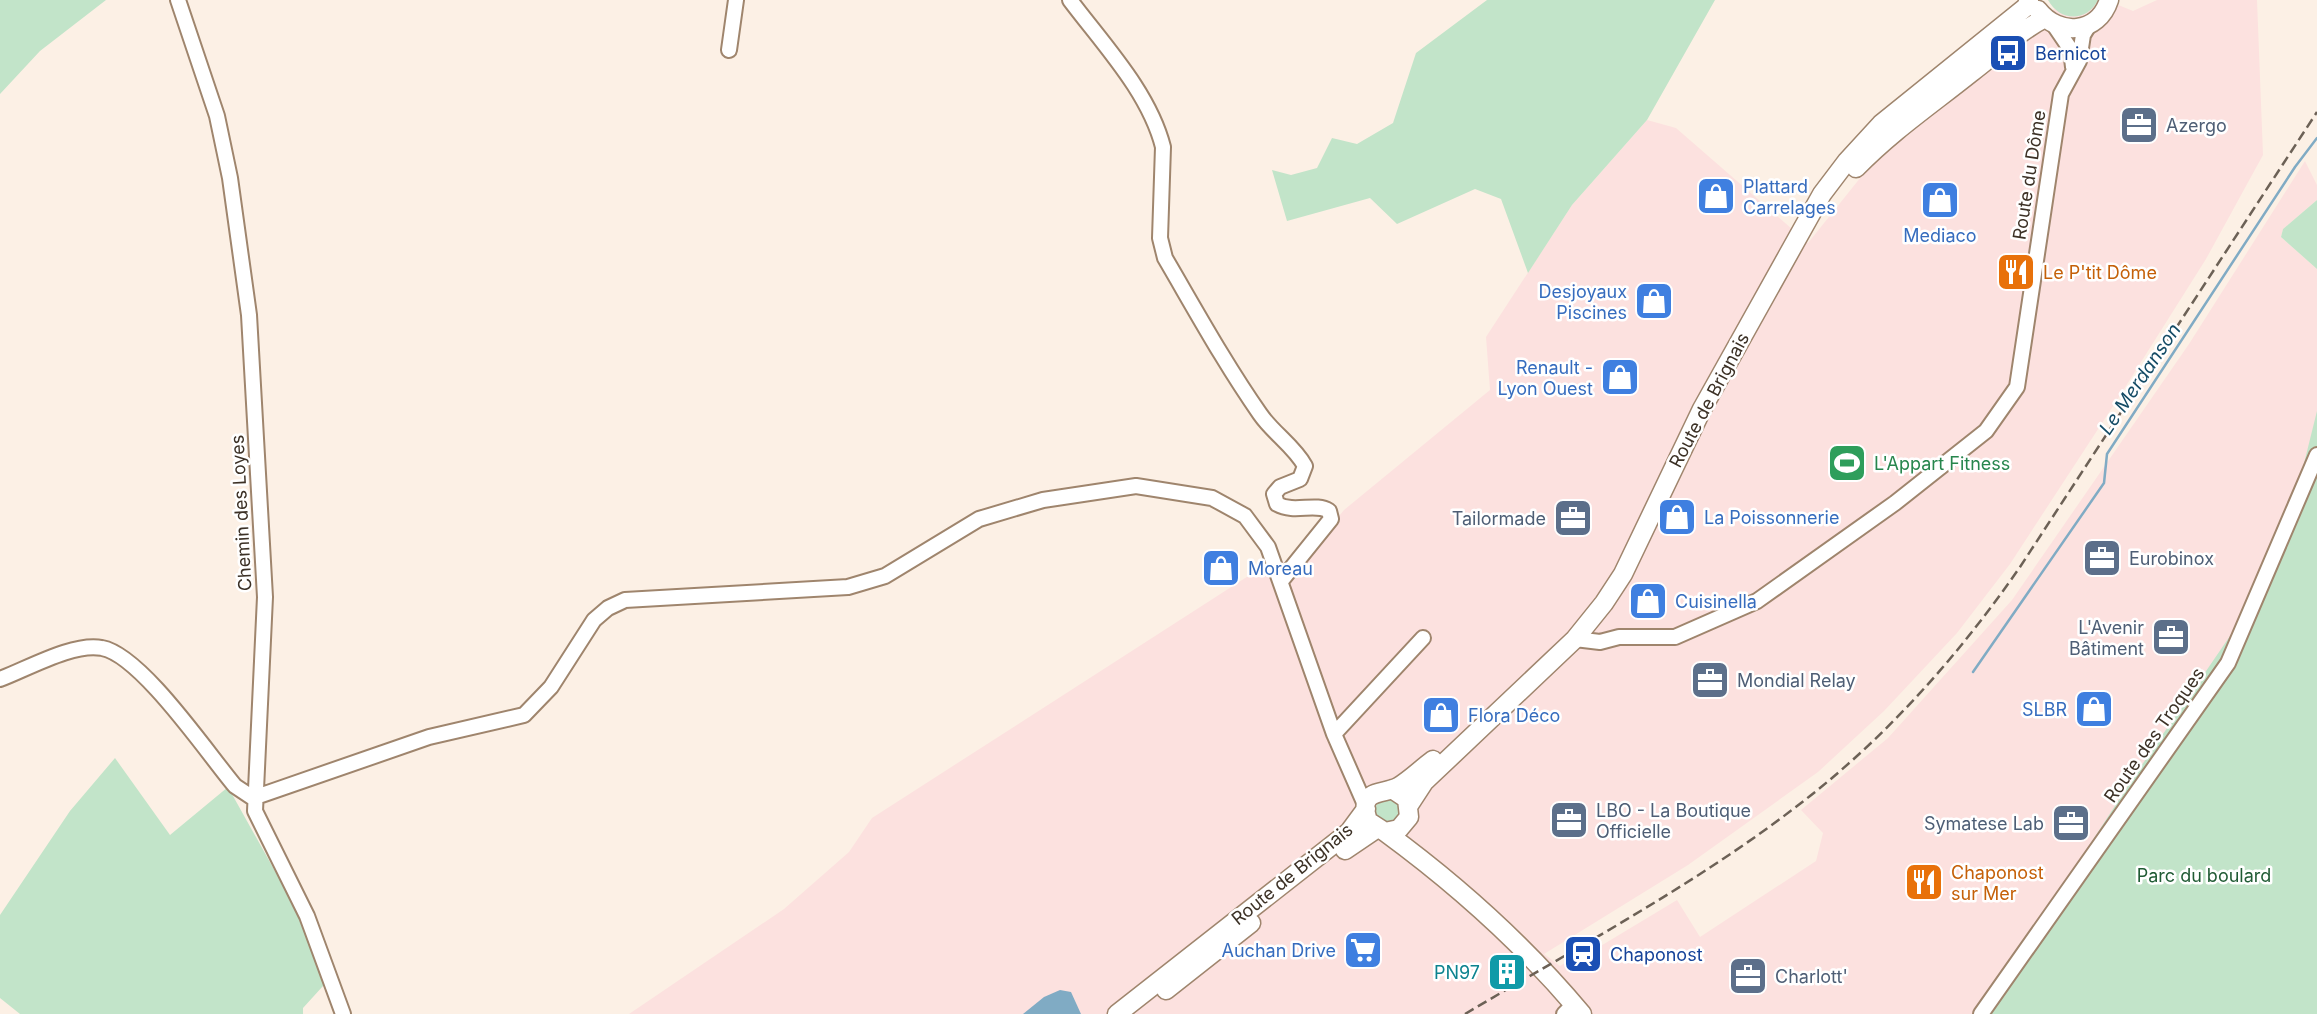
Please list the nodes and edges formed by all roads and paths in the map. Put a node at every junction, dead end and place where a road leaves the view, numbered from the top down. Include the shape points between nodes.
1 (178, 0) edge
2 (736, 0) edge
3 (1070, 0) edge
4 (2032, 0) edge
5 (2109, 0) edge
6 (2050, 21) junction
7 (2090, 25) junction
8 (729, 50) dead end
9 (2073, 71) junction
10 (1803, 232) junction
11 (2317, 455) edge
12 (1281, 581) junction
13 (1593, 616) junction
14 (1619, 637) junction
15 (1423, 638) dead end
16 (1575, 639) junction
17 (0, 679) edge
18 (1481, 725) junction
19 (1334, 734) junction
20 (1352, 775) junction
21 (1387, 789) junction
22 (253, 799) junction
23 (1366, 808) junction
24 (1408, 814) junction
25 (1380, 831) junction
26 (1415, 855) junction
27 (1506, 935) junction
28 (1573, 1011) edge
29 (344, 1014) edge
30 (1117, 1014) edge
31 (1135, 1014) edge
32 (1593, 1014) edge
33 (1981, 1014) edge

1 - 22 street, Chemin des Loyes via 217,116 249,315 265,597
2 - 8 street
3 - 12 street via 1130,82 1159,134 1163,147 1160,238 1165,258 1270,429 1305,466 1300,479 1274,494 1277,504 1289,510 1323,507 1329,511 1331,519
4 - 6 main road
4 - 10 main road, Route de Brignais via 1881,124 1822,194
5 - 7 main road
6 - 7 main road via 2078,29
6 - 9 street via 2071,50
6 - 10 main road, Route de Brignais via 2027,27 1891,133
7 - 9 street, Route du Dôme
9 - 14 street, Route du Dôme via 2061,94 2017,387 1986,431 1895,503 1756,601 1675,637
10 - 13 main road, Route de Brignais via 1702,409 1623,575
11 - 33 street, Route des Troques via 2228,663
12 - 19 street
12 - 22 street via 1268,547 1245,516 1212,498 1136,486 1043,500 979,519 885,576 848,587 616,603 594,620 551,687 524,715 429,737
13 - 14 street via 1605,635
13 - 16 main road, Route de Brignais
14 - 16 street, Route du Dôme via 1600,642
15 - 19 street
16 - 18 main road, Route de Brignais
17 - 22 street via 76,649 102,648 124,657 235,786
18 - 21 main road, Route de Brignais
18 - 24 main road, Route de Brignais via 1424,782
19 - 20 street
20 - 21 street
20 - 23 street
21 - 23 main road via 1371,796
21 - 24 main road via 1403,794
22 - 29 street, Chemin des Loyes via 307,916
23 - 25 main road via 1368,821
23 - 30 main road, Route de Brignais via 1349,832
24 - 25 main road via 1395,831
24 - 26 main road
25 - 26 main road
25 - 31 main road, Route de Brignais via 1358,839
26 - 27 main road
27 - 28 main road
27 - 32 main road via 1559,974

